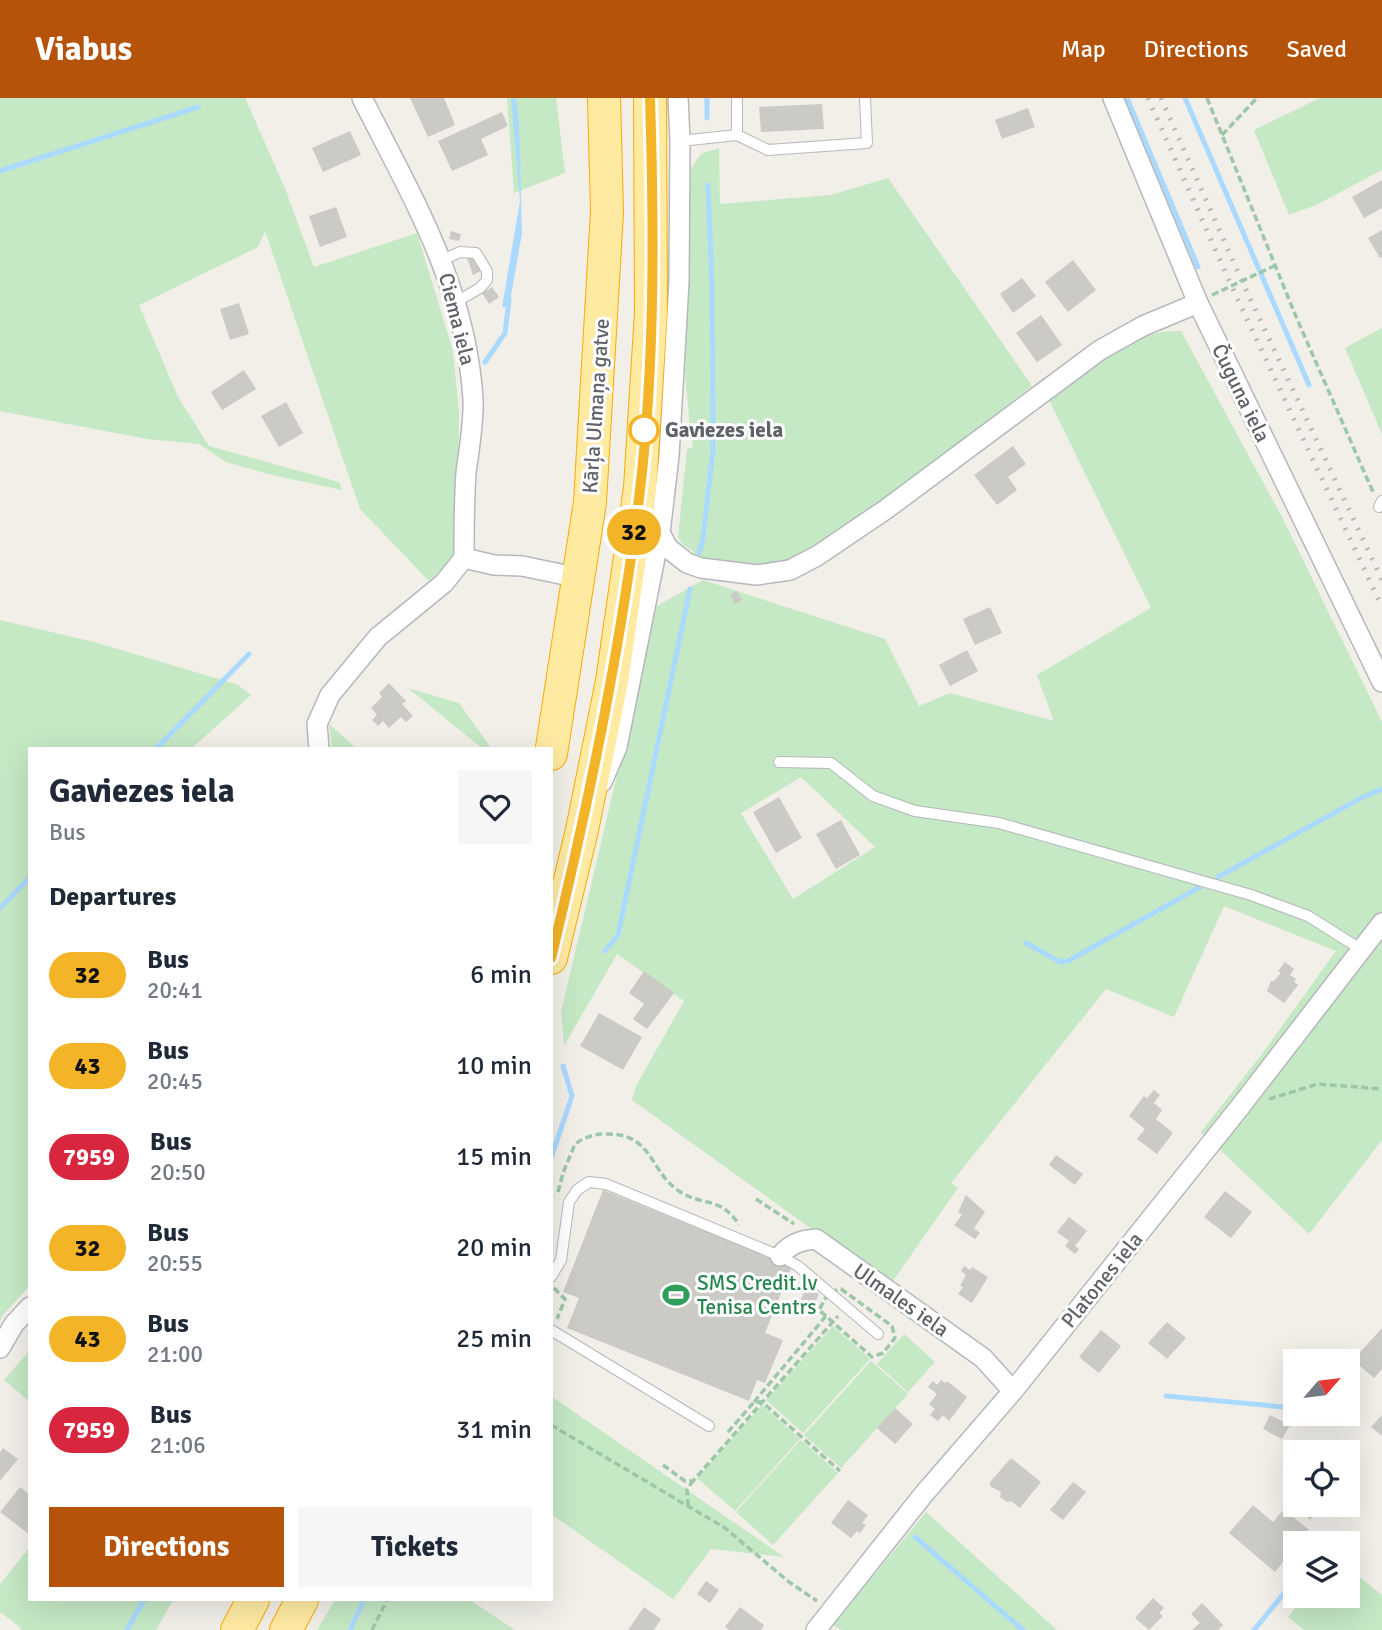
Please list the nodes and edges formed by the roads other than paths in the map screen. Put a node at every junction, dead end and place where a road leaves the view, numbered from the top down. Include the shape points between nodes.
1 (362, 98) edge
2 (604, 98) edge
3 (650, 98) edge
4 (678, 98) edge
5 (737, 98) edge
6 (865, 98) edge
7 (1113, 98) edge
8 (737, 135) junction
9 (680, 141) junction
10 (442, 260) junction
11 (456, 302) junction
12 (1198, 303) junction
13 (660, 533) junction
14 (464, 558) junction
15 (580, 578) junction
16 (1382, 682) edge
17 (319, 747) edge
18 (552, 747) edge
19 (779, 762) dead end
20 (582, 830) junction
21 (1382, 923) edge
22 (553, 950) edge
23 (1362, 950) junction
24 (780, 1256) junction
25 (553, 1274) edge
26 (28, 1309) edge
27 (553, 1331) edge
28 (878, 1334) dead end
29 (0, 1348) edge
30 (1013, 1391) junction
31 (709, 1426) dead end
32 (252, 1601) edge
33 (237, 1630) edge
34 (816, 1630) edge

1 - 10 street, Ciema iela
2 - 15 highway, Kārļa Ulmaņa gatve via 607,212 603,318
3 - 20 highway via 651,312 640,488 612,681
4 - 9 street
5 - 8 lane
6 - 8 lane via 867,143 768,149
7 - 12 street, Čuguna iela
8 - 9 lane
9 - 13 street via 680,281
10 - 11 street, Ciema iela
10 - 11 lane via 471,251 481,257 487,271 480,288
11 - 14 street, Ciema iela via 470,360 473,403 463,503
12 - 13 street via 1100,350 885,510 790,570 757,575 701,568 668,548
12 - 16 street, Čuguna iela
13 - 20 street via 617,747
14 - 15 street
14 - 17 street via 444,583 378,637 330,695 317,724
15 - 18 highway, Kārļa Ulmaņa gatve
19 - 23 lane via 831,763 873,796 915,811 999,823 1251,895 1308,916
20 - 22 highway
21 - 23 street, Platones iela
23 - 30 street, Platones iela
24 - 25 lane via 606,1184 589,1182 569,1202 561,1260
24 - 28 lane
24 - 30 street, Ulmales iela via 802,1240 816,1239 984,1358
26 - 29 street
27 - 31 lane
30 - 34 street, Platones iela
32 - 33 highway

